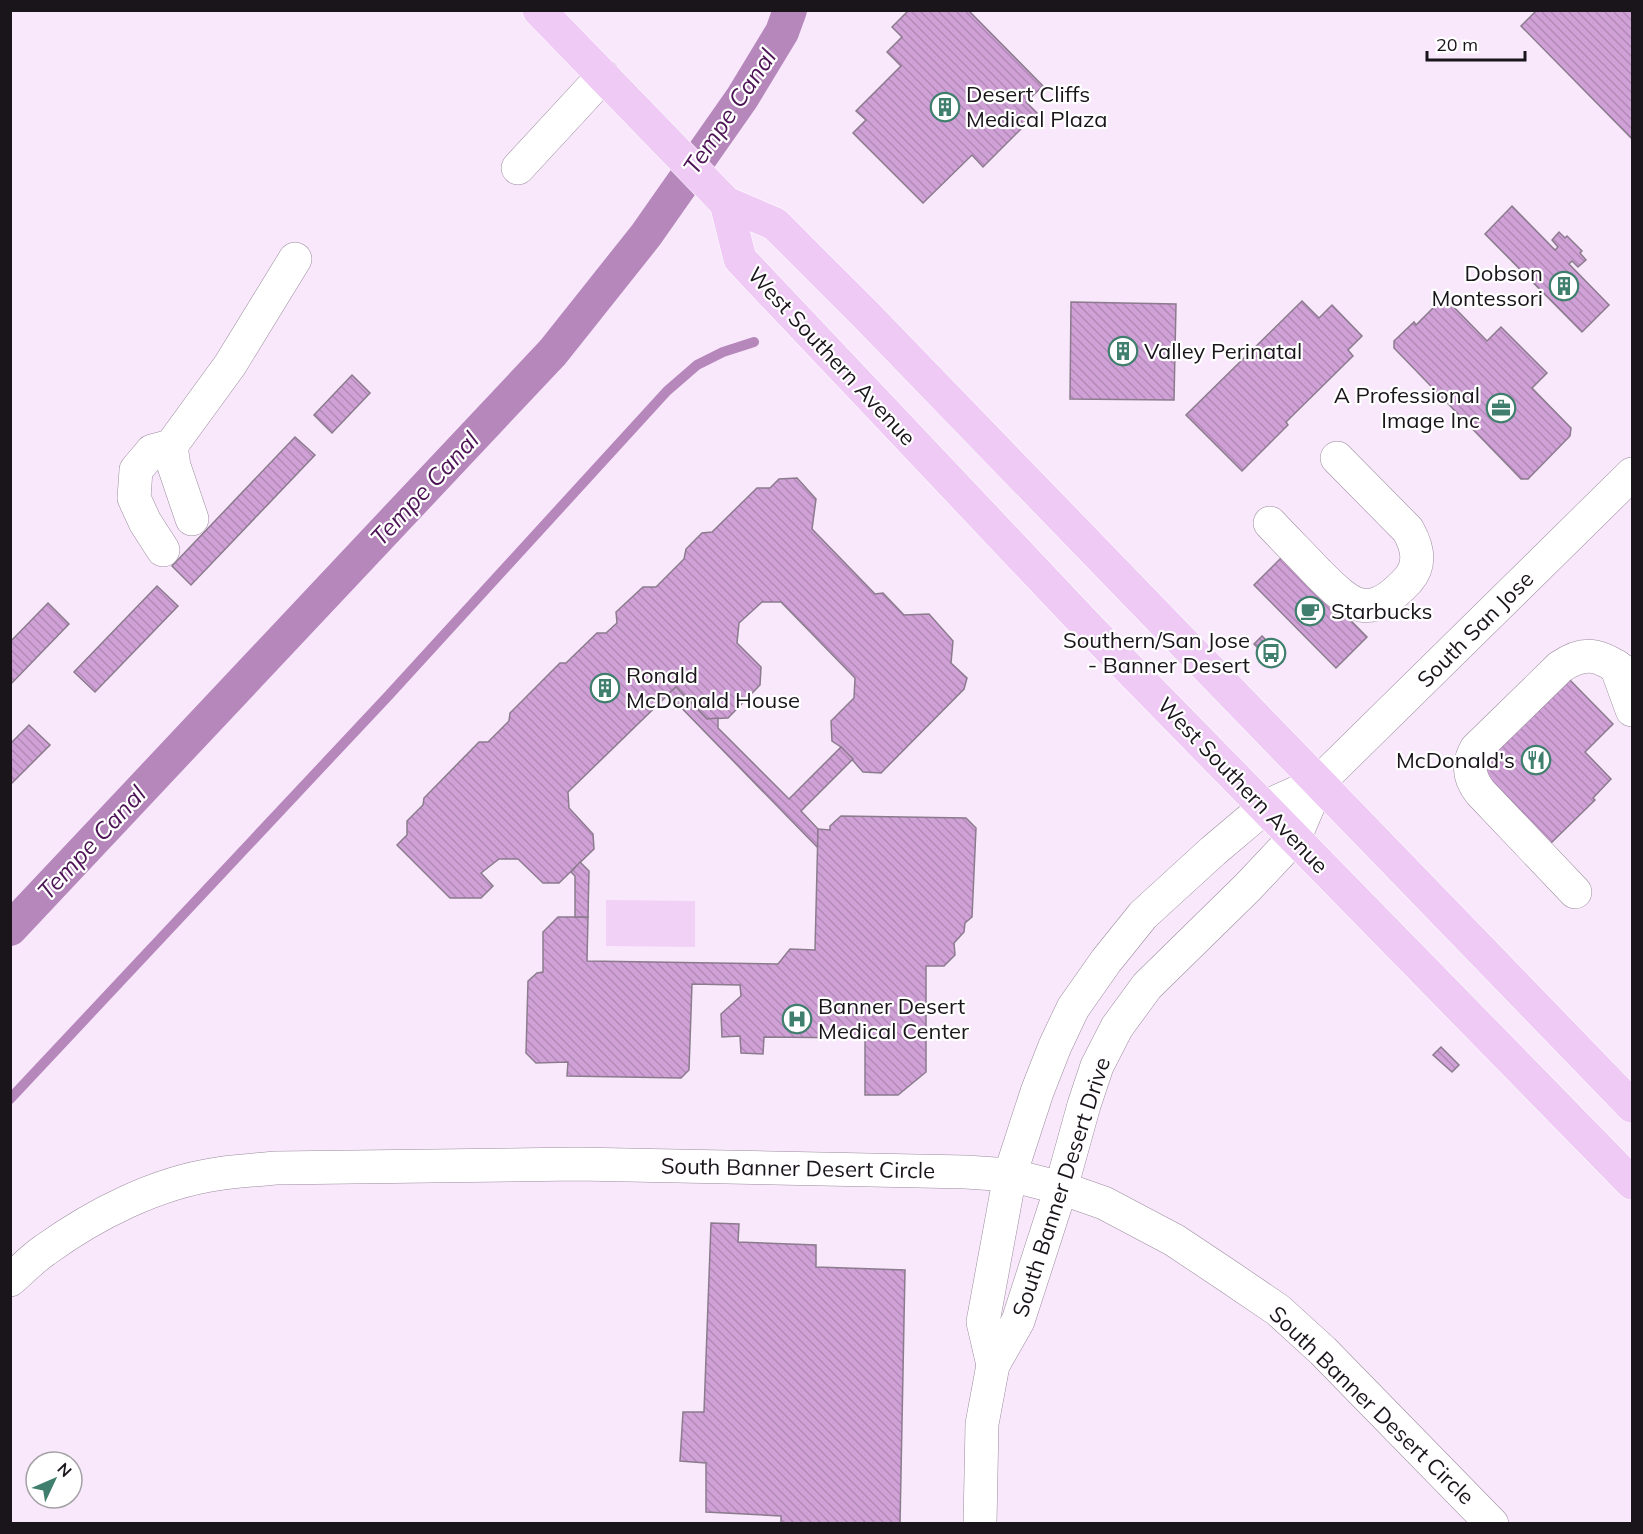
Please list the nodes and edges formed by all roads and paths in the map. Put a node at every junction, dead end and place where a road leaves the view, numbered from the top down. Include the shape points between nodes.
1 (539, 10) edge
2 (603, 76) junction
3 (518, 168) dead end
4 (721, 197) junction
5 (295, 258) dead end
6 (171, 446) junction
7 (1337, 458) dead end
8 (1632, 474) edge
9 (192, 519) dead end
10 (1270, 524) dead end
11 (163, 550) dead end
12 (1624, 672) edge
13 (1632, 710) edge
14 (1318, 783) junction
15 (1265, 807) junction
16 (1295, 837) junction
17 (1575, 892) dead end
18 (1632, 1106) edge
19 (1010, 1175) junction
20 (1632, 1183) edge
21 (1061, 1188) junction
22 (10, 1280) edge
23 (993, 1365) junction
24 (980, 1524) edge
25 (1492, 1524) edge

1 - 2 main road
2 - 3 street
2 - 4 main road
4 - 14 main road via 775,225
4 - 15 main road, West Southern Avenue via 740,259 1090,629
5 - 6 street via 230,365
6 - 9 street
6 - 11 street via 152,451 136,470 134,498
7 - 10 street via 1413,539 1415,570 1393,595 1375,605 1346,600
8 - 14 street, South San Jose
12 - 13 street
12 - 17 street via 1594,656 1571,659 1476,749 1470,764 1469,772 1480,792
14 - 15 street, South Banner Desert Drive
14 - 16 street, South Banner Desert Drive
14 - 18 main road
15 - 16 main road, West Southern Avenue
15 - 19 street, South Banner Desert Drive via 1143,915 1073,1008 1055,1046
16 - 20 main road, West Southern Avenue
16 - 21 street, South Banner Desert Drive via 1147,986 1118,1028 1097,1066
19 - 21 street, South Banner Desert Circle
19 - 22 street, South Banner Desert Circle via 578,1164 276,1168 233,1172 155,1190 93,1219 44,1251
19 - 23 street, South Banner Desert Drive via 983,1322
21 - 23 street, South Banner Desert Drive via 1018,1322
21 - 25 street, South Banner Desert Circle via 1104,1203 1174,1240 1278,1310 1366,1393
23 - 24 street, South Banner Desert Drive via 982,1424

